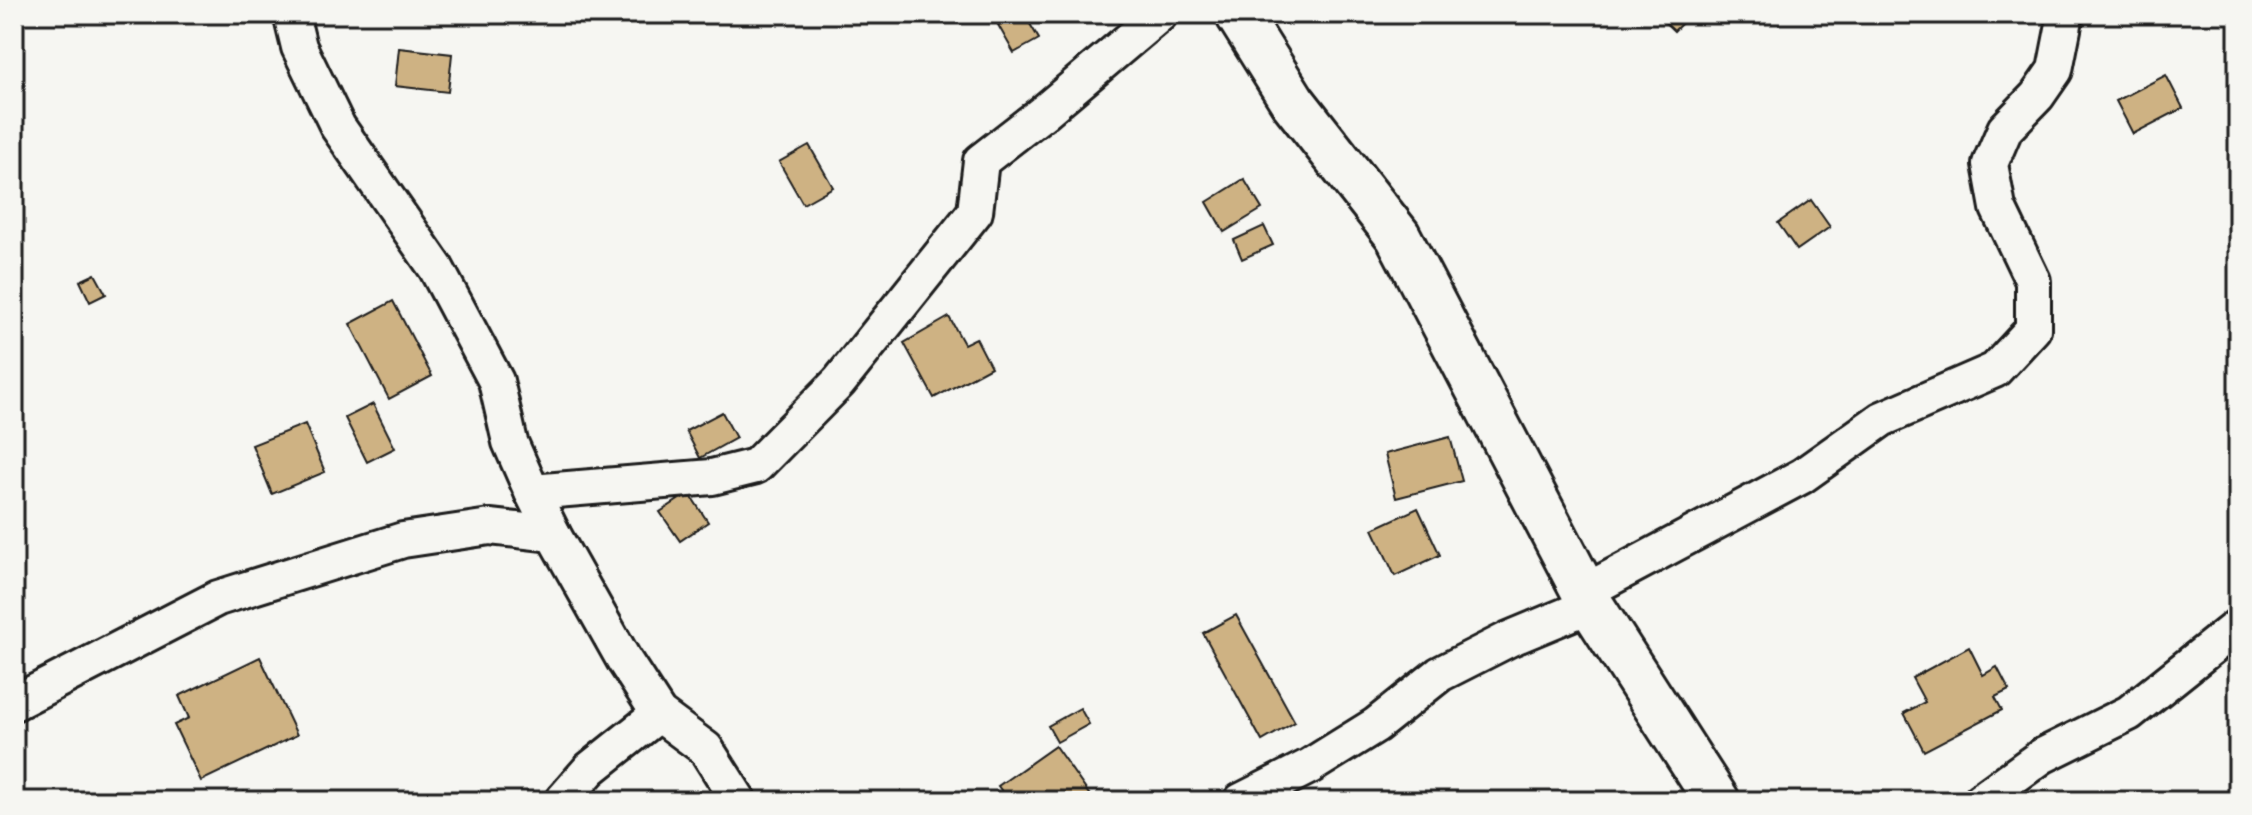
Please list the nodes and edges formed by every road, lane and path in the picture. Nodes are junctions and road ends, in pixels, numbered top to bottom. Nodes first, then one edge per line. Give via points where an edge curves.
1 (291, 14) edge
2 (1160, 14) edge
3 (1238, 14) edge
4 (2066, 14) edge
5 (532, 492) junction
6 (553, 534) junction
7 (1588, 599) junction
8 (2238, 626) edge
9 (14, 703) edge
10 (659, 714) junction
11 (562, 801) edge
12 (739, 801) edge
13 (1241, 801) edge
14 (1717, 801) edge
15 (1980, 801) edge

1 - 5 street via 299,47 338,127 436,268 496,381 510,442
2 - 5 street via 981,161 975,212 839,382 756,466 712,477
3 - 7 street via 1293,102 1398,236
4 - 7 street via 2055,70 2005,129 1990,164 1998,208 2033,281 2033,329 1995,370 1882,419 1802,476
5 - 6 street
6 - 9 street via 490,527 403,540 218,598
6 - 10 street
7 - 13 street via 1440,674 1376,725
7 - 14 street
8 - 15 street via 2129,713 2042,756
10 - 11 street via 590,769
10 - 12 street via 706,749

